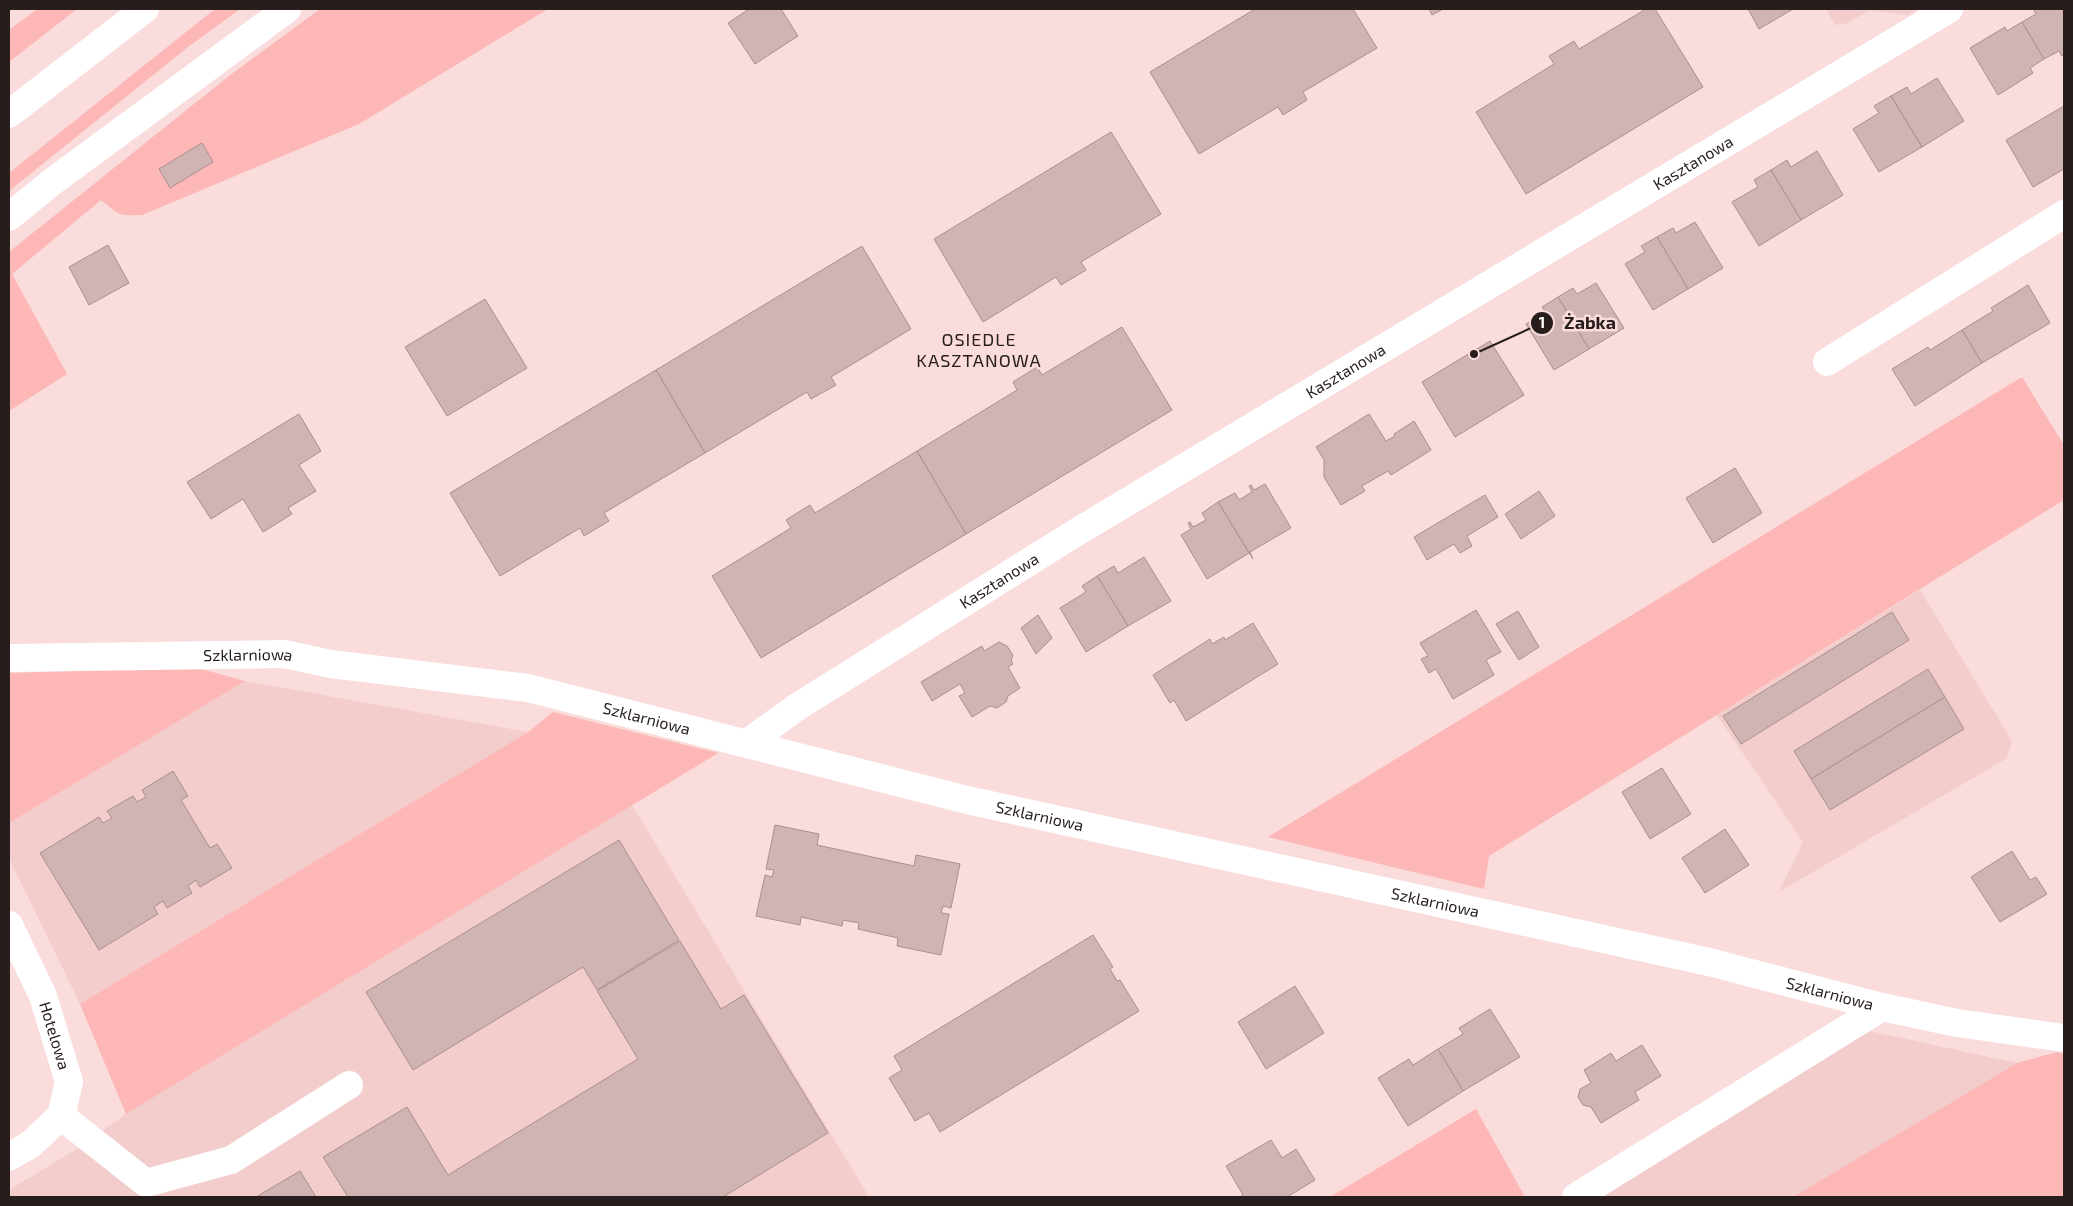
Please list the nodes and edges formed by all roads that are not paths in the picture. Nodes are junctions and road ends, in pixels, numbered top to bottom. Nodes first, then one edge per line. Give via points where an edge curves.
1 (145, 9) edge
2 (286, 9) edge
3 (1949, 9) edge
4 (9, 114) edge
5 (2064, 214) edge
6 (9, 217) edge
7 (1827, 362) dead end
8 (9, 658) edge
9 (747, 743) junction
10 (9, 925) edge
11 (1882, 1007) junction
12 (2064, 1038) edge
13 (349, 1084) dead end
14 (62, 1116) junction
15 (9, 1157) edge
16 (1576, 1197) edge

1 - 4 main road
2 - 6 main road
3 - 9 main road, Kasztanowa via 1081,530 797,707
5 - 7 main road
8 - 9 main road, Szklarniowa via 284,654 331,664 528,688
9 - 11 main road, Szklarniowa via 967,800 1709,962
10 - 14 main road, Hotelowa via 43,996 69,1082
11 - 12 main road, Szklarniowa via 1956,1024
11 - 16 main road
13 - 14 main road via 231,1160 146,1183
14 - 15 main road via 31,1144

